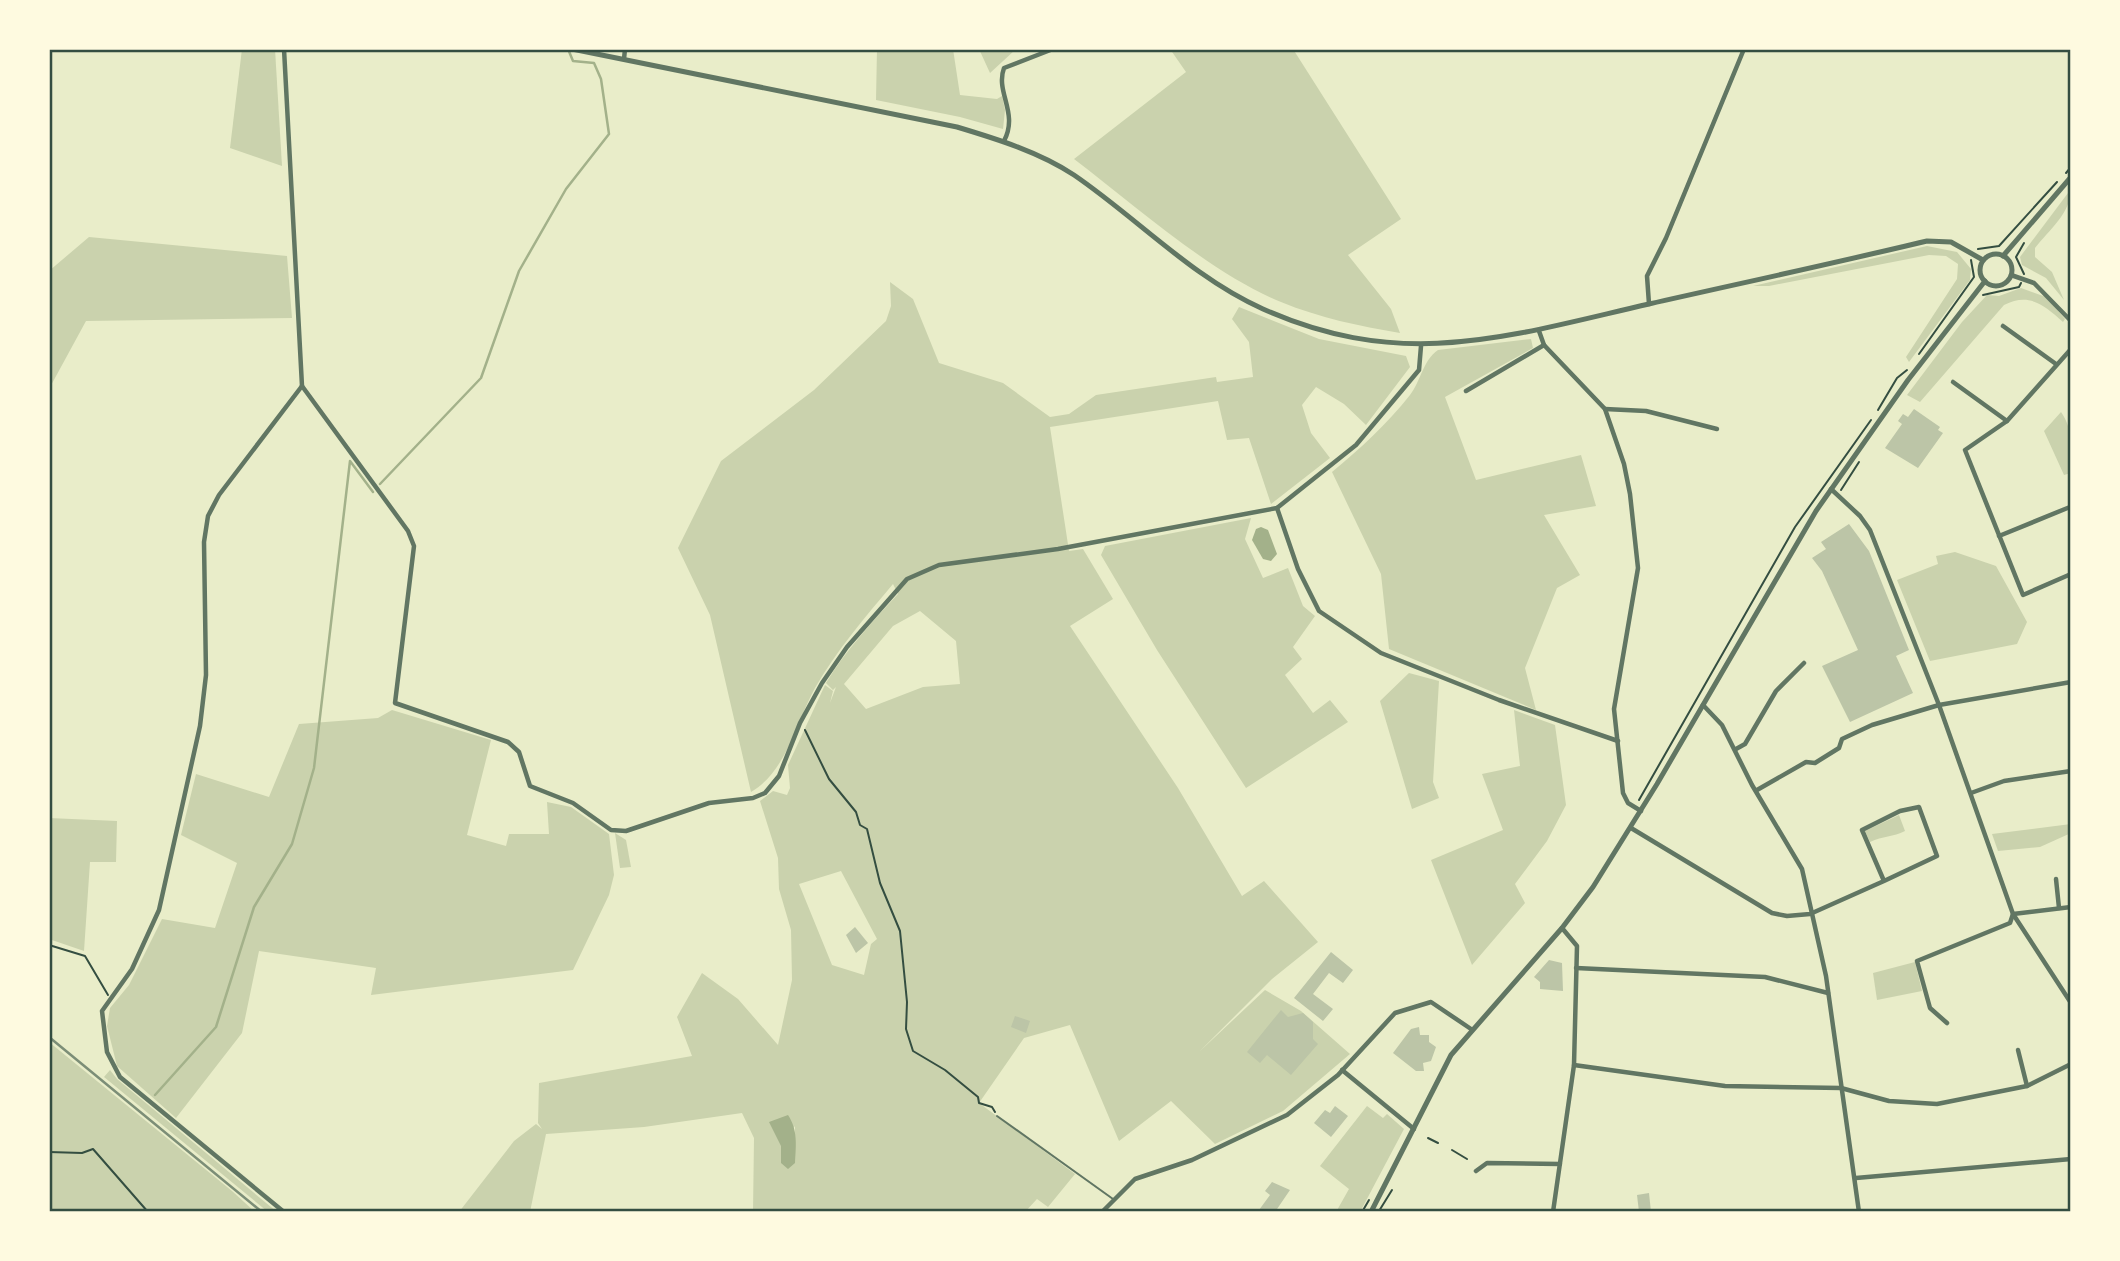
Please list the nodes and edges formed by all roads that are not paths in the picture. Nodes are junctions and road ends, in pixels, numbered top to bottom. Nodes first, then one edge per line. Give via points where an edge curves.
1 (284, 49) edge
2 (574, 49) edge
3 (625, 49) edge
4 (1053, 49) edge
5 (1744, 49) edge
6 (624, 58) junction
7 (1004, 141) junction
8 (2071, 177) edge
9 (2003, 256) junction
10 (1983, 260) junction
11 (2011, 275) junction
12 (1985, 281) junction
13 (1650, 304) junction
14 (2071, 321) edge
15 (2003, 326) dead end
16 (1539, 331) junction
17 (1544, 345) junction
18 (1421, 346) junction
19 (2071, 349) edge
20 (2056, 364) junction
21 (1953, 382) dead end
22 (302, 386) junction
23 (1466, 391) dead end
24 (1605, 409) junction
25 (2007, 421) junction
26 (1717, 429) dead end
27 (1831, 489) junction
28 (2070, 506) edge
29 (1276, 508) junction
30 (1999, 536) junction
31 (2070, 577) edge
32 (1804, 663) dead end
33 (2071, 682) edge
34 (1702, 705) junction
35 (1939, 705) junction
36 (1618, 741) junction
37 (1736, 749) junction
38 (2071, 771) edge
39 (1757, 790) junction
40 (1971, 793) junction
41 (1641, 811) junction
42 (1631, 828) junction
43 (2056, 879) dead end
44 (1884, 881) junction
45 (2071, 907) edge
46 (2059, 908) junction
47 (1810, 914) junction
48 (2013, 914) junction
49 (1562, 928) junction
50 (1576, 968) junction
51 (1828, 993) junction
52 (2071, 1003) edge
53 (1947, 1023) dead end
54 (1471, 1029) junction
55 (2018, 1050) dead end
56 (2071, 1064) edge
57 (1574, 1065) junction
58 (1342, 1070) junction
59 (2027, 1086) junction
60 (1841, 1088) junction
61 (997, 1116) road end
62 (1414, 1129) junction
63 (2071, 1159) edge
64 (1560, 1164) junction
65 (1476, 1171) dead end
66 (1856, 1178) junction
67 (1114, 1200) junction
68 (284, 1212) edge
69 (1102, 1212) edge
70 (1371, 1212) edge
71 (1553, 1212) edge
72 (1859, 1212) edge

1 - 22 street
2 - 6 street
3 - 6 street
4 - 7 street via 1004,68 1001,82 1010,123
5 - 13 street via 1647,276
6 - 7 street via 957,127
7 - 18 street via 1072,174 1208,277 1264,310 1324,331 1385,344
8 - 9 street
9 - 10 street via 1995,254
9 - 11 street
10 - 12 street via 1980,269
10 - 13 street via 1951,242 1927,241
11 - 12 street via 1999,285
11 - 14 street via 2034,283
12 - 27 street
13 - 16 street
15 - 20 street
16 - 17 street
16 - 18 street
17 - 23 street
17 - 24 street
18 - 29 street via 1419,370 1356,445
19 - 20 street
20 - 25 street
21 - 25 street
22 - 29 street via 408,531 414,546 395,703 508,743 519,752 530,786 573,803 611,830 626,831 709,803 765,793 779,776 800,723 847,646 906,579 926,568 1058,549
22 - 68 street via 208,516 204,542 206,676 200,726 159,910 132,969 102,1011 102,1031 115,1071
24 - 26 street via 1646,411
24 - 36 street via 1626,474 1638,568 1615,694
25 - 30 street via 1965,450
27 - 34 street
27 - 35 street via 1870,530
28 - 30 street
29 - 36 street via 1298,569 1320,611 1370,646 1395,661
30 - 31 street via 2023,595
32 - 37 street via 1776,691 1745,744
33 - 35 street
34 - 37 street via 1714,714
34 - 41 street
35 - 39 street via 1842,739 1839,748 1815,763 1806,761
35 - 40 street
36 - 41 street via 1622,793
37 - 39 street
38 - 40 street via 2004,781
39 - 47 street via 1802,869
40 - 48 street
41 - 42 street
42 - 47 street via 1772,913
42 - 49 street
43 - 46 street
44 - 44 street via 1862,830 1919,807 1937,856
44 - 47 street
45 - 46 street
46 - 48 street
47 - 51 street
48 - 52 street
48 - 53 street via 2010,923 1917,961 1930,1009
49 - 50 street via 1574,940
49 - 54 street
50 - 51 street via 1766,977
50 - 57 street
51 - 60 street
54 - 58 street via 1435,1003 1416,1005 1395,1013
54 - 62 street via 1451,1055
55 - 59 street
56 - 59 street
57 - 60 street via 1725,1086
57 - 64 street
58 - 62 street
58 - 67 street via 1287,1115 1192,1160 1135,1179
59 - 60 street via 1937,1104 1889,1101
60 - 66 street
61 - 67 lane
62 - 70 street
63 - 66 street
64 - 65 street via 1487,1163
64 - 71 street
66 - 72 street
67 - 69 street

